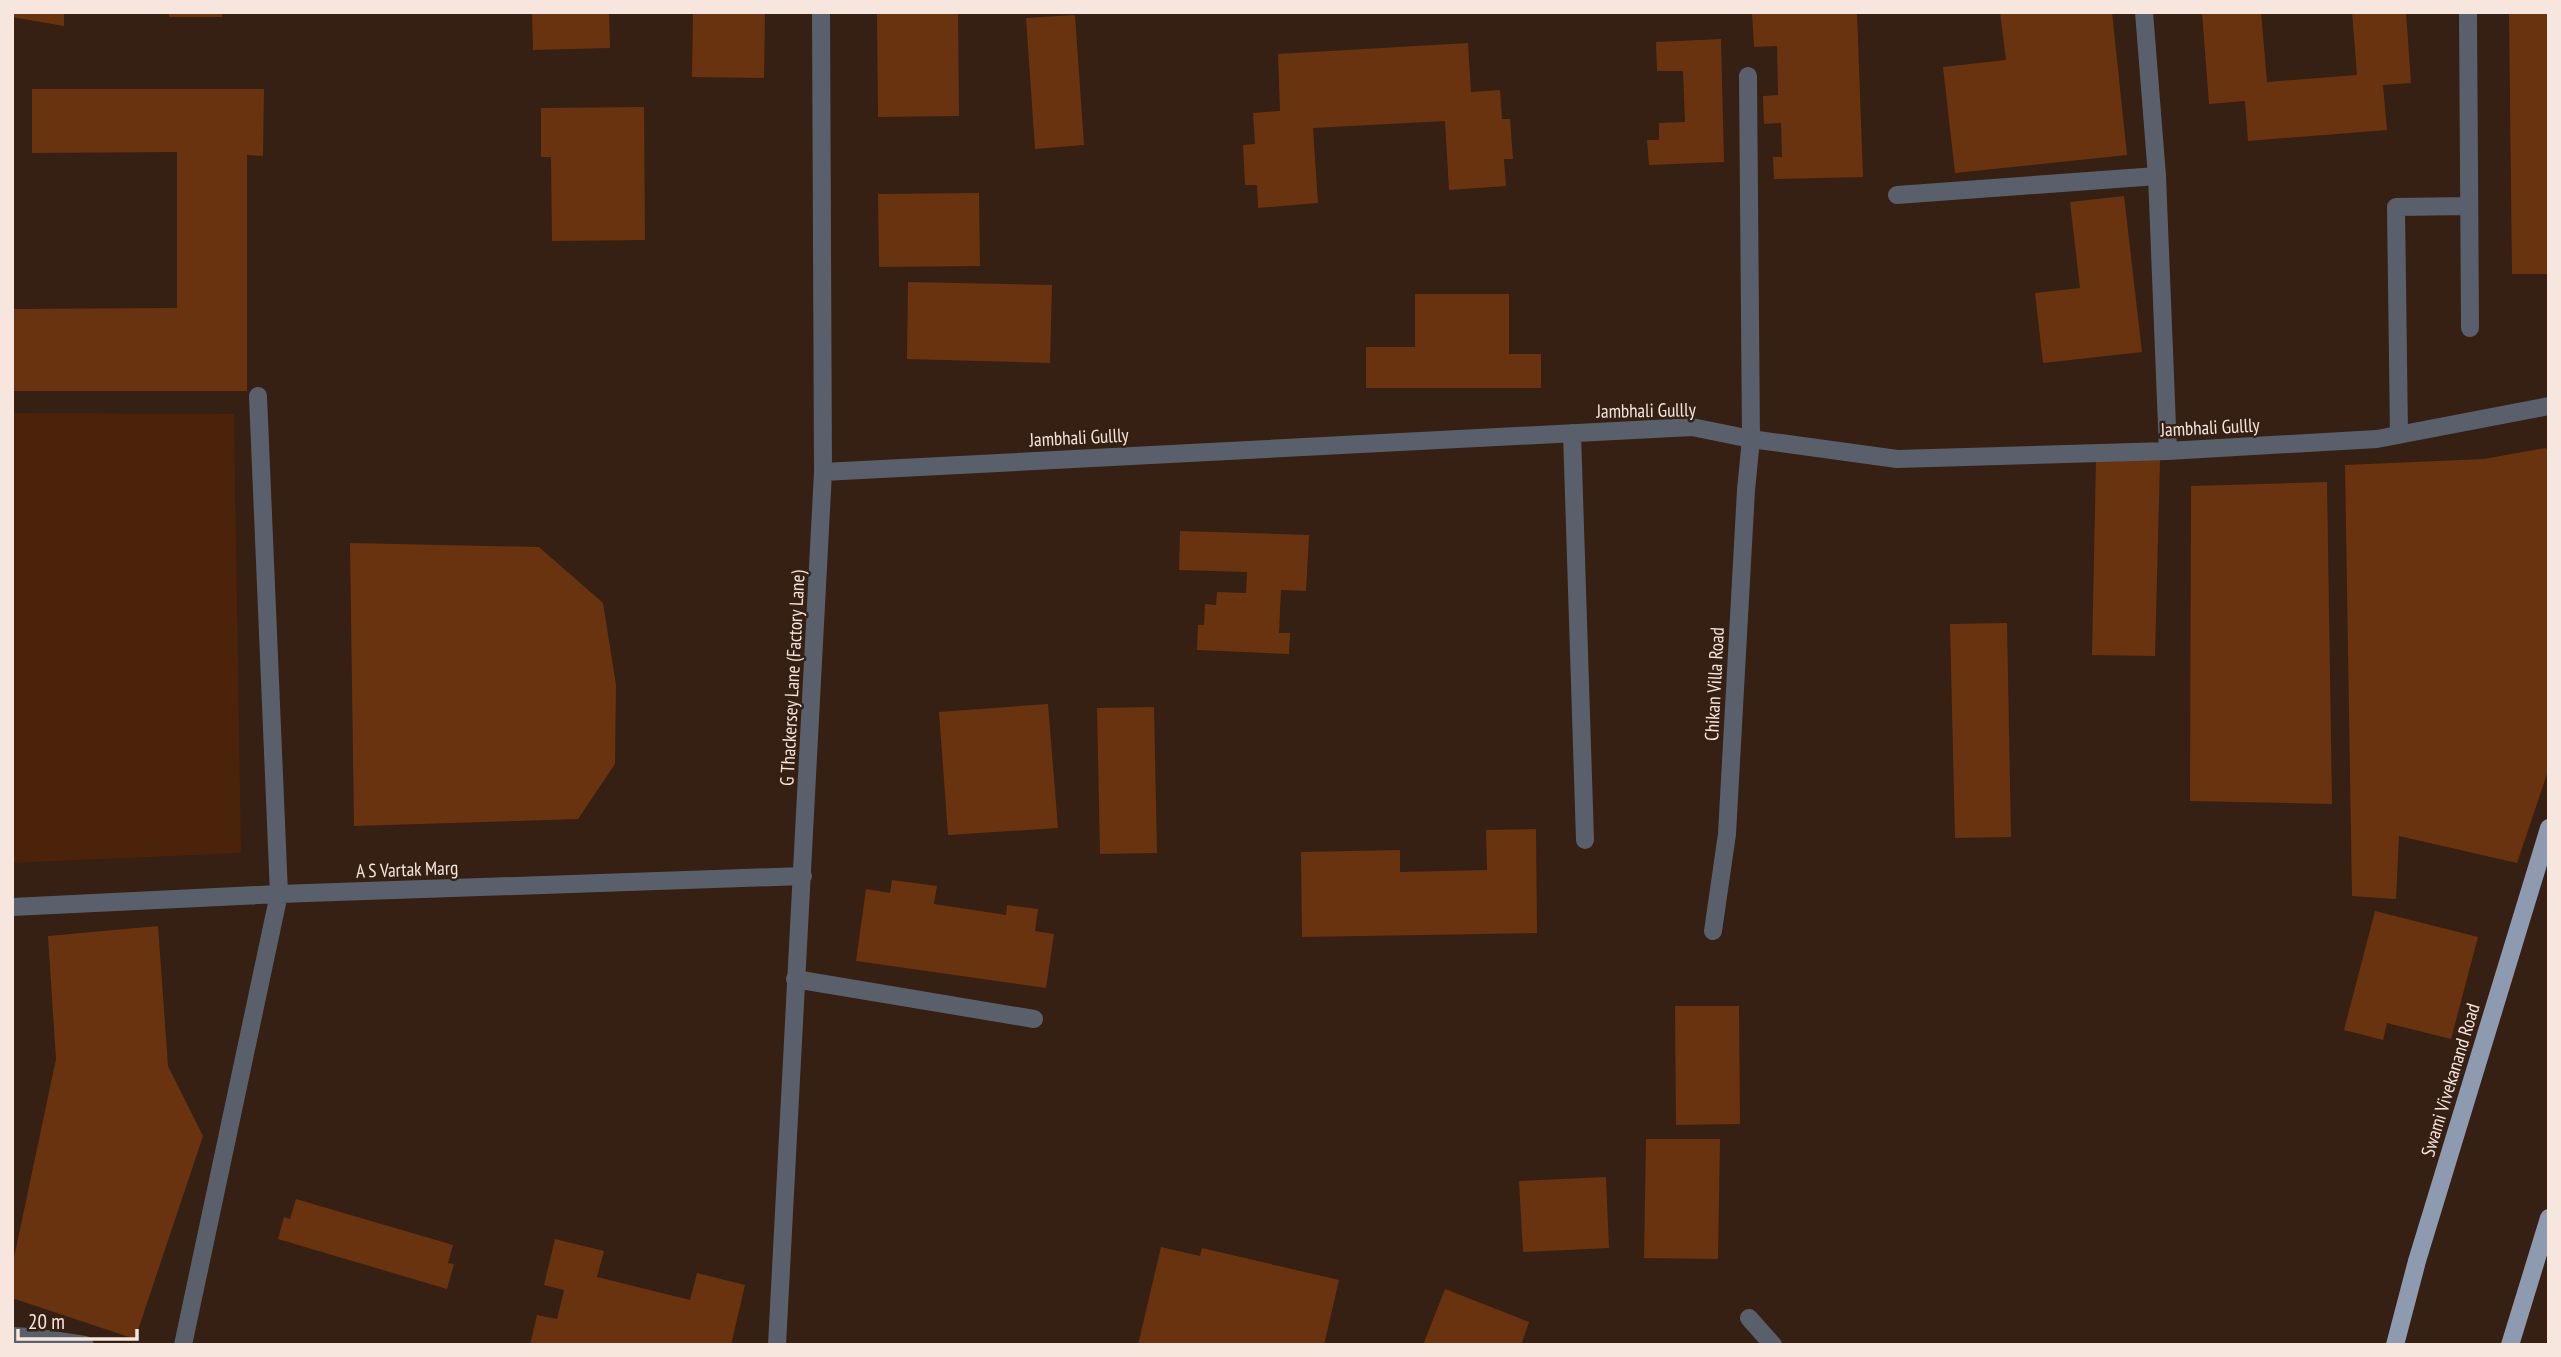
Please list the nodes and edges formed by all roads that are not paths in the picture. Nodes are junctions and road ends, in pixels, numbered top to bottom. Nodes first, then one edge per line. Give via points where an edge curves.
1 (821, 12) edge
2 (2144, 12) edge
3 (2468, 12) edge
4 (1748, 76) dead end
5 (2157, 176) junction
6 (1896, 195) dead end
7 (2469, 206) junction
8 (2470, 327) dead end
9 (258, 396) dead end
10 (2549, 406) edge
11 (1572, 433) junction
12 (2399, 435) junction
13 (1751, 439) junction
14 (2168, 451) junction
15 (823, 472) junction
16 (2549, 828) edge
17 (1585, 840) dead end
18 (803, 876) junction
19 (279, 894) junction
20 (12, 908) edge
21 (1713, 930) dead end
22 (795, 979) junction
23 (1034, 1019) dead end
24 (2549, 1218) edge
25 (1749, 1318) dead end
26 (12, 1336) edge
27 (85, 1345) edge
28 (183, 1345) edge
29 (777, 1345) edge
30 (1773, 1345) edge
31 (2395, 1345) edge
32 (2510, 1345) edge

1 - 15 street, G Thackersey Lane (Factory Lane)
2 - 5 street
3 - 7 street
4 - 13 street, Chikan Villa Road
5 - 6 street
5 - 14 street
7 - 8 street
7 - 12 street via 2396,206
9 - 19 street
10 - 12 street, Jambhali Gullly
11 - 13 street, Jambhali Gullly via 1692,427
11 - 15 street, Jambhali Gullly
11 - 17 street
12 - 14 street, Jambhali Gullly
13 - 14 street, Jambhali Gullly via 1897,459
13 - 21 street, Chikan Villa Road via 1727,834
15 - 18 street, G Thackersey Lane (Factory Lane)
16 - 31 main road, Swami Vivekanand Road
18 - 19 street, A S Vartak Marg
18 - 22 street, G Thackersey Lane (Factory Lane)
19 - 20 street, A S Vartak Marg
19 - 28 street
22 - 23 street
22 - 29 street, G Thackersey Lane (Factory Lane)
24 - 32 main road
25 - 30 street
26 - 27 street

